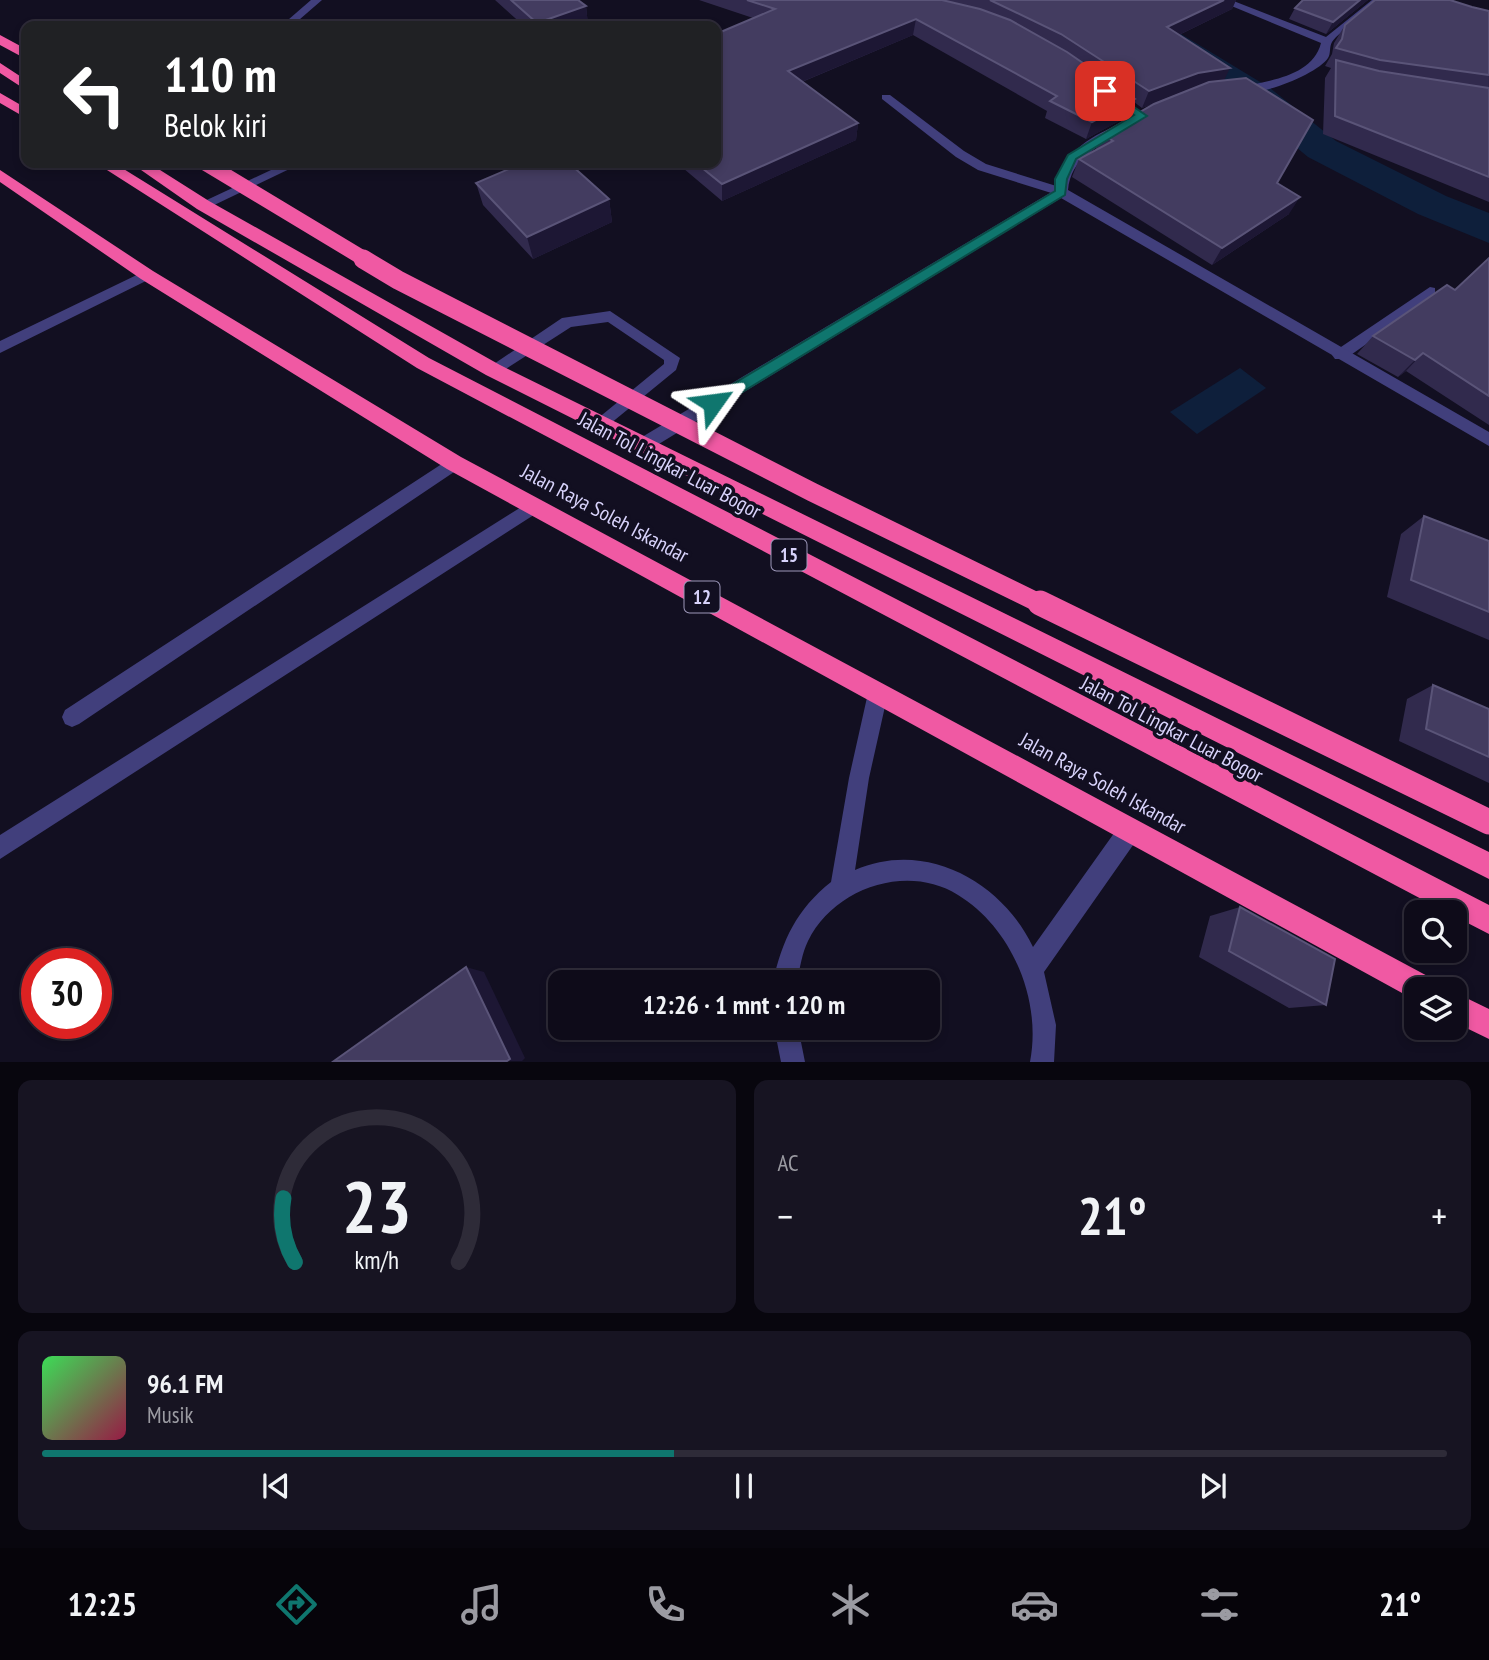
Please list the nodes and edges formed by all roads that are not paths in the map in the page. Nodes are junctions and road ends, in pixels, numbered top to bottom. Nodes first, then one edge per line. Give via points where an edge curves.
1 (317, 0) edge
2 (1222, 0) edge
3 (1378, 0) edge
4 (292, 21) edge
5 (0, 39) edge
6 (1327, 41) junction
7 (21, 52) edge
8 (0, 67) edge
9 (21, 82) edge
10 (1220, 92) edge
11 (0, 97) edge
12 (886, 97) dead end
13 (21, 111) edge
14 (1130, 122) edge
15 (112, 168) edge
16 (147, 168) edge
17 (213, 168) edge
18 (285, 168) edge
19 (0, 175) edge
20 (1061, 192) junction
21 (203, 205) junction
22 (147, 275) junction
23 (1430, 292) dead end
24 (0, 347) edge
25 (1340, 355) junction
26 (493, 370) junction
27 (599, 424) junction
28 (1489, 440) edge
29 (643, 445) junction
30 (454, 463) junction
31 (534, 506) junction
32 (878, 693) junction
33 (72, 717) dead end
34 (1489, 822) edge
35 (1129, 830) junction
36 (0, 848) edge
37 (1489, 866) edge
38 (841, 886) junction
39 (1489, 920) edge
40 (1032, 969) junction
41 (788, 970) edge
42 (1404, 979) edge
43 (1467, 1013) edge
44 (1489, 1025) edge
45 (789, 1040) edge
46 (1045, 1060) edge
47 (793, 1062) edge

1 - 4 street
2 - 6 street
3 - 6 street
5 - 7 highway
6 - 10 street via 1317,70 1270,86
8 - 9 highway
11 - 13 highway
12 - 20 street via 982,167
14 - 20 street via 1072,157 1061,179
15 - 39 highway, Jalan Tol Lingkar Luar Bogor / 15 via 423,363
16 - 21 highway
17 - 34 highway, Jalan Tol Lingkar Luar Bogor, bridge via 398,280 812,492
18 - 21 street
19 - 22 highway, Jalan Raya Soleh Iskandar / 12
20 - 25 street
20 - 29 street
21 - 26 highway
22 - 24 street
22 - 30 highway, Jalan Raya Soleh Iskandar / 12
23 - 25 street
25 - 28 street
26 - 27 highway
26 - 27 street via 567,322 610,316 672,358 671,366
27 - 29 highway
29 - 37 highway
30 - 31 highway, Jalan Raya Soleh Iskandar / 12
30 - 33 street
31 - 32 highway, Jalan Raya Soleh Iskandar / 12
31 - 36 street
32 - 35 highway, Jalan Raya Soleh Iskandar / 12
32 - 38 street
35 - 40 street
35 - 42 highway, Jalan Raya Soleh Iskandar / 12
38 - 40 street via 891,868 919,870 953,881 986,901 1013,932
38 - 41 street via 803,927
40 - 46 street via 1044,1011
43 - 44 highway
45 - 47 street

